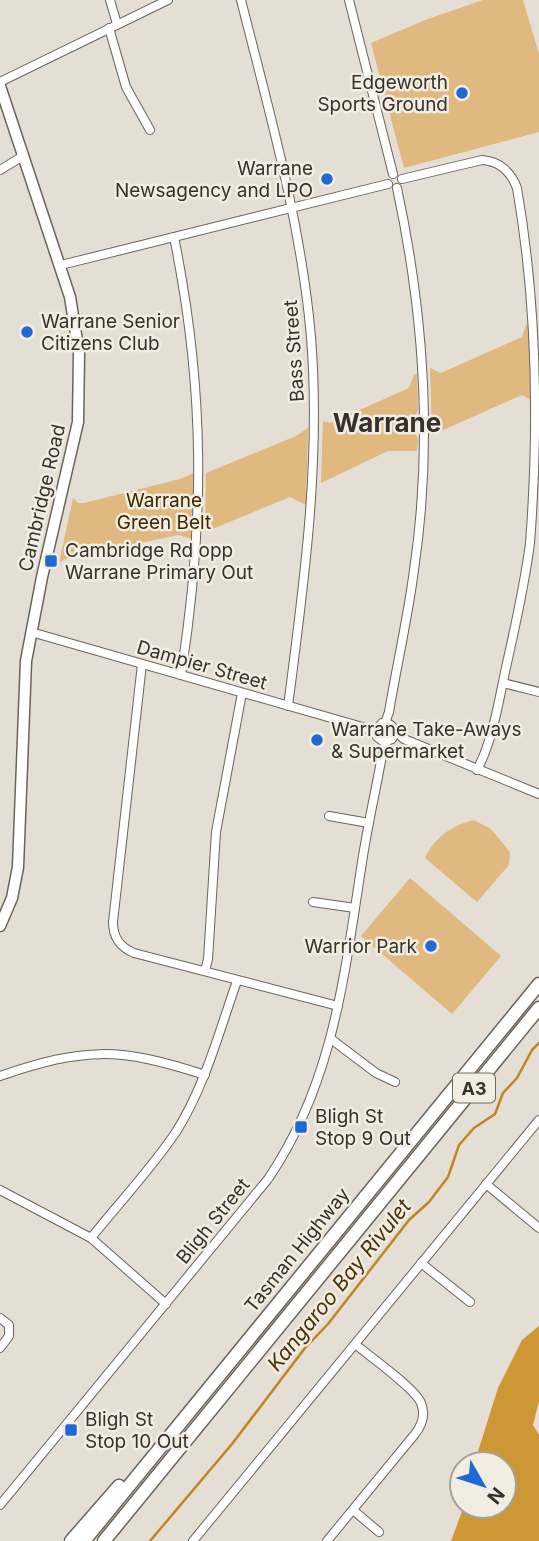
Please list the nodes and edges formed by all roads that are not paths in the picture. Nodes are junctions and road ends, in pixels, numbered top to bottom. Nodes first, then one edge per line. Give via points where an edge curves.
1 (110, 0) edge
2 (168, 0) edge
3 (241, 0) edge
4 (349, 0) edge
5 (113, 26) junction
6 (0, 84) edge
7 (150, 130) dead end
8 (23, 156) junction
9 (0, 170) edge
10 (393, 174) junction
11 (402, 179) junction
12 (388, 184) junction
13 (397, 188) junction
14 (292, 207) junction
15 (174, 237) junction
16 (61, 265) junction
17 (535, 274) edge
18 (534, 544) edge
19 (31, 632) junction
20 (142, 664) junction
21 (181, 675) junction
22 (503, 683) junction
23 (242, 692) junction
24 (539, 692) edge
25 (288, 706) junction
26 (386, 732) junction
27 (477, 770) junction
28 (539, 793) edge
29 (329, 816) dead end
30 (369, 823) junction
31 (313, 902) dead end
32 (355, 908) junction
33 (0, 926) edge
34 (205, 971) junction
35 (237, 981) junction
36 (539, 984) edge
37 (338, 1006) junction
38 (539, 1008) edge
39 (331, 1039) junction
40 (205, 1075) junction
41 (0, 1076) edge
42 (395, 1082) dead end
43 (539, 1120) edge
44 (486, 1184) junction
45 (0, 1190) edge
46 (539, 1228) edge
47 (91, 1238) junction
48 (421, 1263) junction
49 (470, 1302) dead end
50 (166, 1304) junction
51 (0, 1318) edge
52 (20, 1320) dead end
53 (9, 1325) junction
54 (250, 1338) junction
55 (355, 1344) junction
56 (0, 1348) edge
57 (0, 1506) edge
58 (353, 1510) junction
59 (379, 1532) dead end
60 (71, 1541) edge
61 (84, 1541) edge
62 (106, 1541) edge
63 (194, 1541) edge
64 (327, 1541) edge

1 - 5 street
2 - 5 street
3 - 14 street, Bass Street
4 - 10 street
5 - 6 street
5 - 7 street via 125,87
6 - 8 main road, Cambridge Road
8 - 9 street
8 - 16 main road, Cambridge Road
10 - 11 street
10 - 12 street
11 - 13 street
11 - 17 street via 482,160 507,171 517,188
12 - 13 street
12 - 14 street
13 - 26 street, Bligh Street via 420,324 425,442 415,570
14 - 15 street
14 - 25 street, Bass Street via 308,301 314,429 311,504
15 - 16 street
15 - 21 street via 193,354 200,476 191,609
16 - 19 main road, Cambridge Road via 77,326 78,422
17 - 18 street
18 - 22 street
19 - 20 street, Dampier Street
19 - 33 main road, Cambridge Road via 24,682 16,882
20 - 21 street, Dampier Street
20 - 34 street via 113,929 129,951
21 - 23 street, Dampier Street
22 - 24 street
22 - 27 street
23 - 25 street, Dampier Street
23 - 34 street via 216,832
25 - 26 street, Dampier Street
26 - 27 street
26 - 30 street, Bligh Street
27 - 28 street
29 - 30 street
30 - 32 street, Bligh Street
31 - 32 street
32 - 37 street, Bligh Street
34 - 35 street
35 - 37 street
35 - 40 street
36 - 54 highway, Tasman Highway / A3
37 - 39 street, Bligh Street
38 - 62 highway, Tasman Highway / A3
39 - 42 street
39 - 50 street, Bligh Street via 312,1099 281,1159
40 - 41 street via 144,1057 93,1053 45,1061
40 - 47 street via 176,1132
43 - 44 street
44 - 46 street
44 - 48 street
45 - 47 street
47 - 50 street
48 - 49 street
48 - 55 street
50 - 57 street, Bligh Street
51 - 53 street
52 - 53 street
53 - 56 street via 9,1336
54 - 60 highway
54 - 61 highway, Tasman Highway / A3
55 - 58 street via 415,1394 424,1412 415,1434
55 - 63 street
58 - 59 street
58 - 64 street

